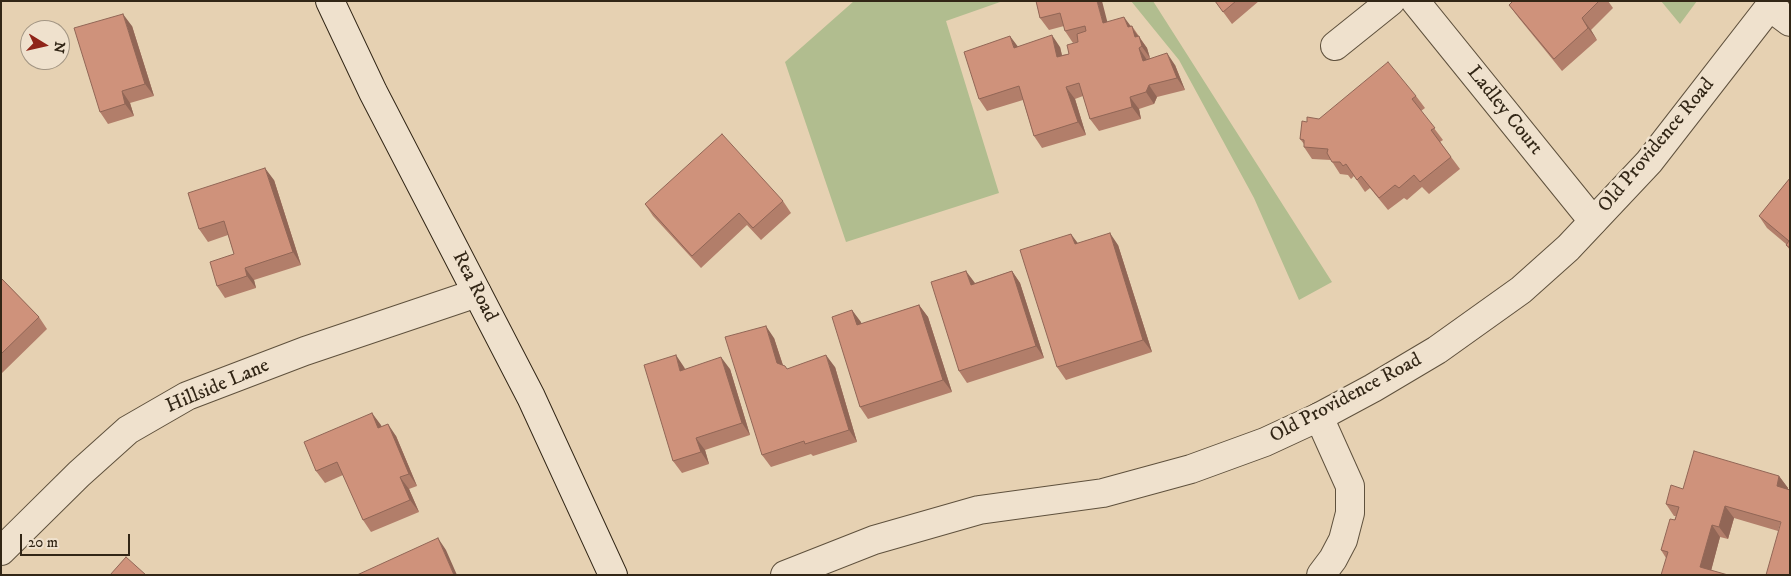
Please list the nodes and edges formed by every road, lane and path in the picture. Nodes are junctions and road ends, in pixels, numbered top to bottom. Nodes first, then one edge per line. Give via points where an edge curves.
1 (330, 1) edge
2 (1391, 1) edge
3 (1415, 1) edge
4 (1778, 10) edge
5 (1335, 46) dead end
6 (1593, 221) junction
7 (477, 293) junction
8 (1319, 417) junction
9 (1, 551) edge
10 (613, 575) edge
11 (785, 575) edge
12 (1321, 575) edge

1 - 7 street, Rea Road via 373,92
2 - 5 street
3 - 6 street, Ladley Court
4 - 6 street, Old Providence Road via 1649,162
6 - 8 street, Old Providence Road via 1521,290 1437,350
7 - 9 street, Hillside Lane via 187,396 128,430
7 - 10 street, Rea Road via 532,398
8 - 11 street, Old Providence Road via 1265,442 1191,469 1103,493 980,510 874,540
8 - 12 street via 1350,486 1350,513 1344,540

